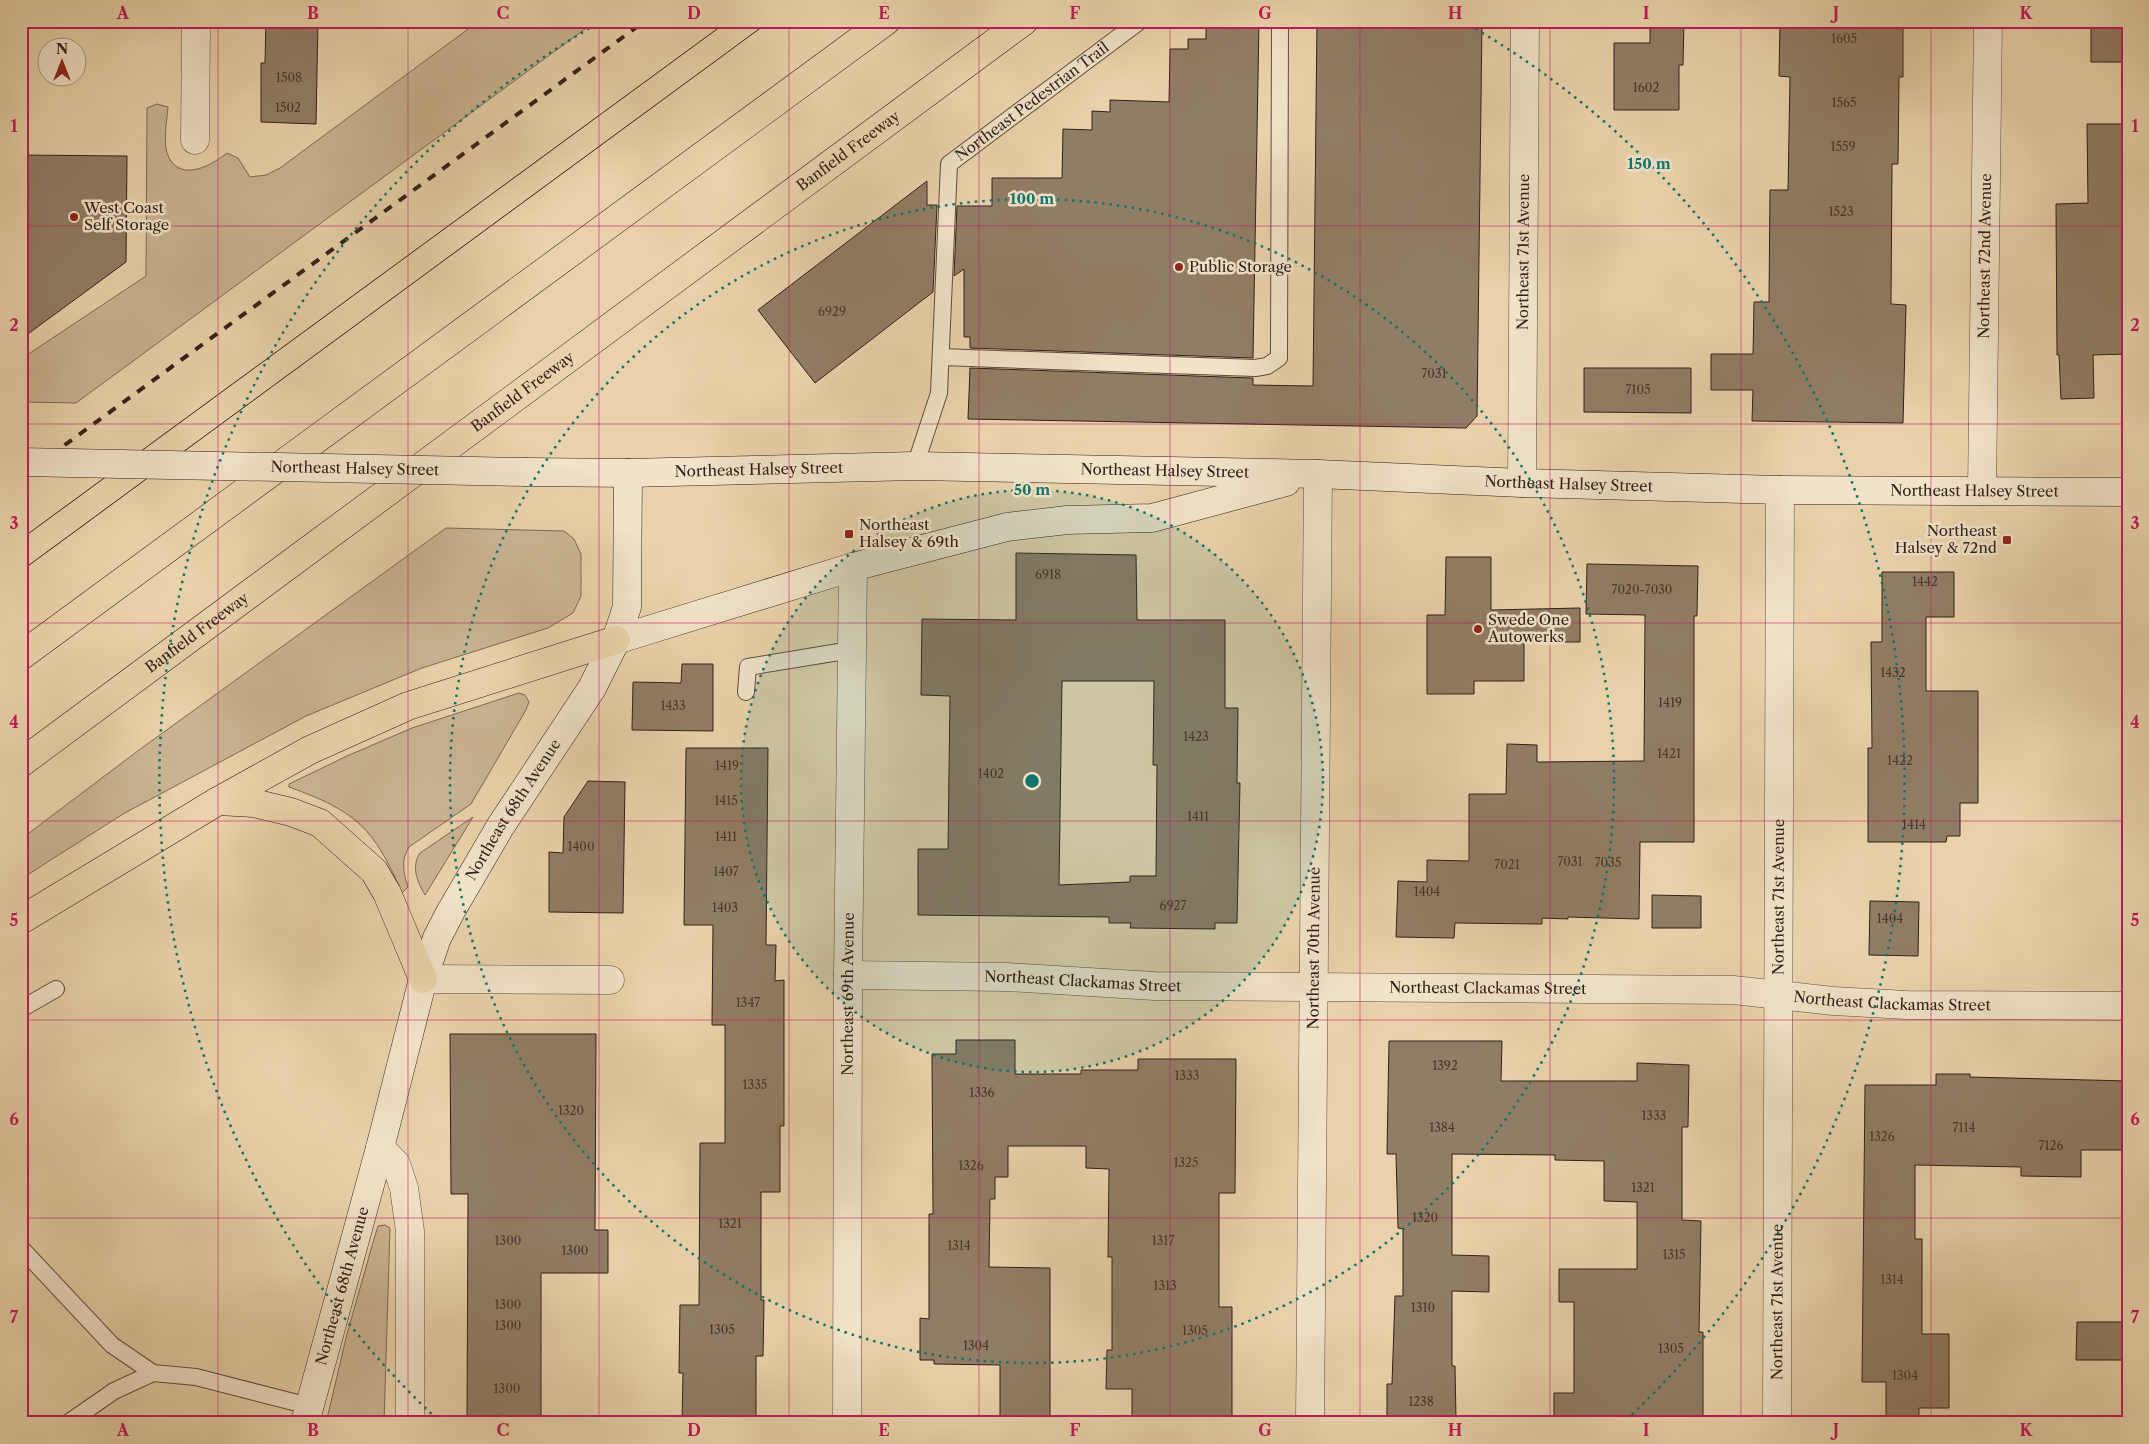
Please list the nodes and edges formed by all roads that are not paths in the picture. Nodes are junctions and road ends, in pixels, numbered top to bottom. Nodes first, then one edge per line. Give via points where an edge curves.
1 (196, 21) edge
2 (886, 21) edge
3 (1024, 21) edge
4 (1140, 21) edge
5 (1280, 21) edge
6 (1525, 21) edge
7 (1988, 21) edge
8 (195, 140) dead end
9 (941, 356) junction
10 (21, 462) edge
11 (915, 466) junction
12 (628, 473) junction
13 (1318, 474) junction
14 (1522, 483) junction
15 (1780, 490) junction
16 (1982, 491) junction
17 (2128, 492) edge
18 (853, 567) junction
19 (616, 640) junction
20 (851, 650) junction
21 (21, 656) edge
22 (746, 692) dead end
23 (21, 763) edge
24 (218, 801) junction
25 (21, 920) edge
26 (848, 975) junction
27 (423, 979) junction
28 (610, 980) dead end
29 (1312, 987) junction
30 (56, 989) dead end
31 (1778, 995) junction
32 (2128, 1006) edge
33 (21, 1009) edge
34 (380, 1148) junction
35 (21, 1248) edge
36 (153, 1373) junction
37 (307, 1414) edge
38 (68, 1423) edge
39 (410, 1423) edge
40 (846, 1423) edge
41 (1310, 1423) edge
42 (1778, 1423) edge

1 - 8 street
2 - 21 highway
3 - 23 highway, Banfield Freeway
4 - 9 lane, Northeast Pedestrian Trail via 949,164
5 - 9 lane via 1279,358 1267,366 1255,368
6 - 14 street, Northeast 71st Avenue
7 - 16 street, Northeast 72nd Avenue
9 - 11 lane via 939,393
10 - 12 street, Northeast Halsey Street, bridge
11 - 12 street, Northeast Halsey Street
11 - 13 street, Northeast Halsey Street
12 - 19 street, Northeast 68th Avenue via 627,607
13 - 14 street, Northeast Halsey Street
13 - 18 street via 1152,518 1066,520 1007,527
13 - 29 street, Northeast 70th Avenue
14 - 15 street, Northeast Halsey Street
15 - 16 street, Northeast Halsey Street
15 - 31 street, Northeast 71st Avenue
16 - 17 street, Northeast Halsey Street
18 - 19 street
18 - 20 street, Northeast 69th Avenue
19 - 24 highway via 408,706 310,750
19 - 27 street, Northeast 68th Avenue via 592,688 500,827 450,911
20 - 22 lane via 748,667
20 - 26 street, Northeast 69th Avenue
24 - 25 highway
24 - 27 highway via 254,804 320,823 374,871 387,893
26 - 29 street, Northeast Clackamas Street via 1007,978 1154,986
26 - 40 street, Northeast 69th Avenue
27 - 28 street
27 - 34 street, Northeast 68th Avenue
29 - 31 street, Northeast Clackamas Street via 1733,990
29 - 41 street, Northeast 70th Avenue
30 - 33 lane
31 - 32 street, Northeast Clackamas Street via 1906,1005
31 - 42 street, Northeast 71st Avenue
34 - 37 street, Northeast 68th Avenue
34 - 39 street via 396,1164 404,1188 410,1231
35 - 36 lane via 112,1346
36 - 37 lane via 196,1377
36 - 38 lane via 114,1391

